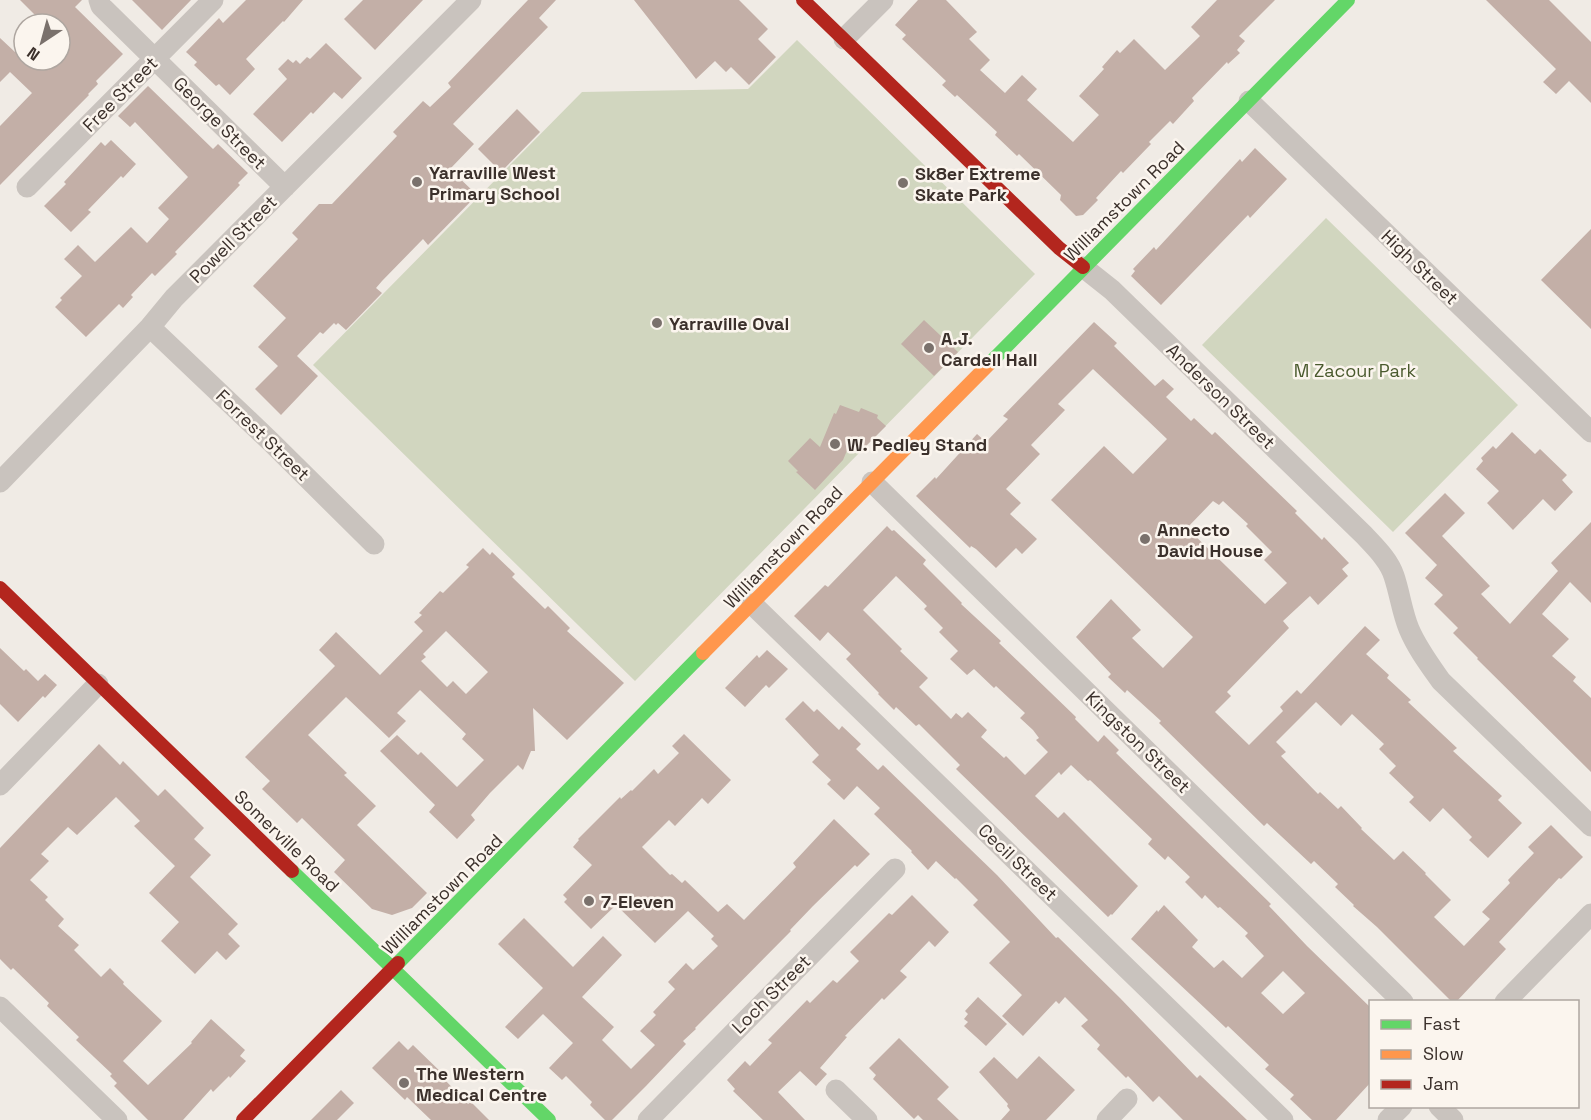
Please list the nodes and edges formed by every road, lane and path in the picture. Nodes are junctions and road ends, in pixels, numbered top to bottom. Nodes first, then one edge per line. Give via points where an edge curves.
1 (99, 0) edge
2 (213, 0) edge
3 (471, 0) edge
4 (803, 0) edge
5 (882, 0) edge
6 (1348, 0) edge
7 (844, 39) junction
8 (155, 58) junction
9 (1249, 101) junction
10 (27, 187) dead end
11 (285, 187) junction
12 (1083, 267) junction
13 (150, 327) junction
14 (1591, 432) edge
15 (0, 482) edge
16 (872, 482) junction
17 (374, 544) dead end
18 (0, 588) edge
19 (752, 604) junction
20 (98, 684) junction
21 (0, 785) edge
22 (1591, 826) edge
23 (895, 868) dead end
24 (1591, 914) edge
25 (392, 968) junction
26 (1401, 1000) edge
27 (1507, 1000) edge
28 (0, 1007) edge
29 (836, 1090) dead end
30 (1127, 1099) dead end
31 (1401, 1108) edge
32 (1440, 1108) edge
33 (117, 1120) edge
34 (243, 1120) edge
35 (549, 1120) edge
36 (648, 1120) edge
37 (867, 1120) edge
38 (1107, 1120) edge
39 (1283, 1120) edge
40 (1388, 1120) edge
41 (1453, 1120) edge

1 - 8 street, George Street
2 - 8 street, Free Street
3 - 11 street, Powell Street
4 - 7 main road, Anderson Street
5 - 7 street
6 - 9 main road, Williamstown Road
7 - 12 main road, Anderson Street
8 - 10 street, Free Street
8 - 11 street, George Street
9 - 12 main road, Williamstown Road
9 - 14 street, High Street
11 - 13 street, Powell Street
12 - 16 main road, Williamstown Road
12 - 22 street, Anderson Street via 1112,290 1364,535 1394,574 1410,631 1441,681
13 - 15 street, Powell Street
13 - 17 street, Forrest Street
16 - 19 main road, Williamstown Road
16 - 26 street, Kingston Street
18 - 20 main road, Somerville Road
19 - 25 main road, Williamstown Road
19 - 39 street, Cecil Street
20 - 21 street
20 - 25 main road, Somerville Road
23 - 36 street, Loch Street
24 - 27 street
25 - 34 main road, Williamstown Road
25 - 35 main road, Somerville Road
28 - 33 street
29 - 37 street
30 - 38 street
31 - 40 street
32 - 41 street

